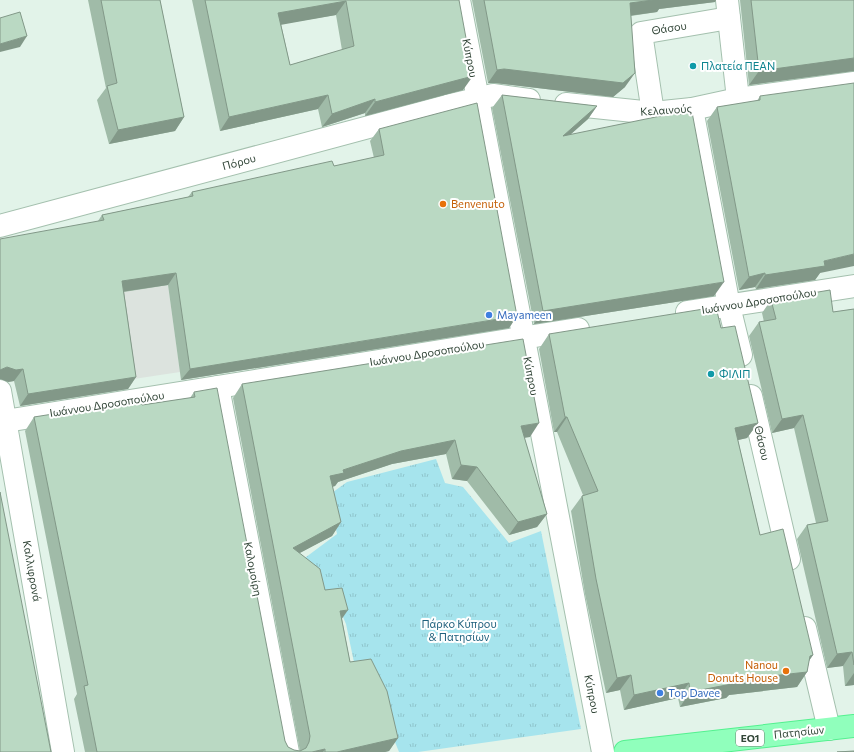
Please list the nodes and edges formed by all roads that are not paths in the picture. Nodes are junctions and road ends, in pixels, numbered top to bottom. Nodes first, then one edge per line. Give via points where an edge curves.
1 (459, 0) edge
2 (728, 9) edge
3 (854, 83) edge
4 (478, 99) junction
5 (738, 99) junction
6 (692, 109) junction
7 (653, 113) junction
8 (0, 226) edge
9 (854, 286) edge
10 (729, 306) junction
11 (667, 316) edge
12 (596, 327) edge
13 (524, 338) junction
14 (218, 387) junction
15 (0, 391) edge
16 (3, 421) edge
17 (794, 578) edge
18 (801, 608) edge
19 (854, 726) edge
20 (829, 729) junction
21 (63, 752) edge
22 (288, 752) edge
23 (603, 752) edge
24 (625, 752) edge

1 - 4 street, Κύπρου
2 - 5 street, Θάσου
2 - 7 street, Θάσου via 641,33
3 - 5 street, Κελαινούς
4 - 7 street, Κελαινούς via 493,95
4 - 8 street, Πόρου
4 - 13 street, Κύπρου
5 - 6 street, Κελαινούς
6 - 7 street, Κελαινούς
6 - 10 street, Θάσου
9 - 10 street, Ιωάννου Δροσοπούλου
10 - 11 street, Ιωάννου Δροσοπούλου
10 - 17 street, Θάσου
12 - 13 street, Ιωάννου Δροσοπούλου
13 - 14 street, Ιωάννου Δροσοπούλου
13 - 23 street, Κύπρου
14 - 16 street, Ιωάννου Δροσοπούλου
14 - 22 street, Καλομοίρη
15 - 16 street, Καλλιφρονά
16 - 21 street, Καλλιφρονά
18 - 20 street
19 - 20 main road, Πατησίων / ΕΟ1
20 - 24 main road, Πατησίων / ΕΟ1

